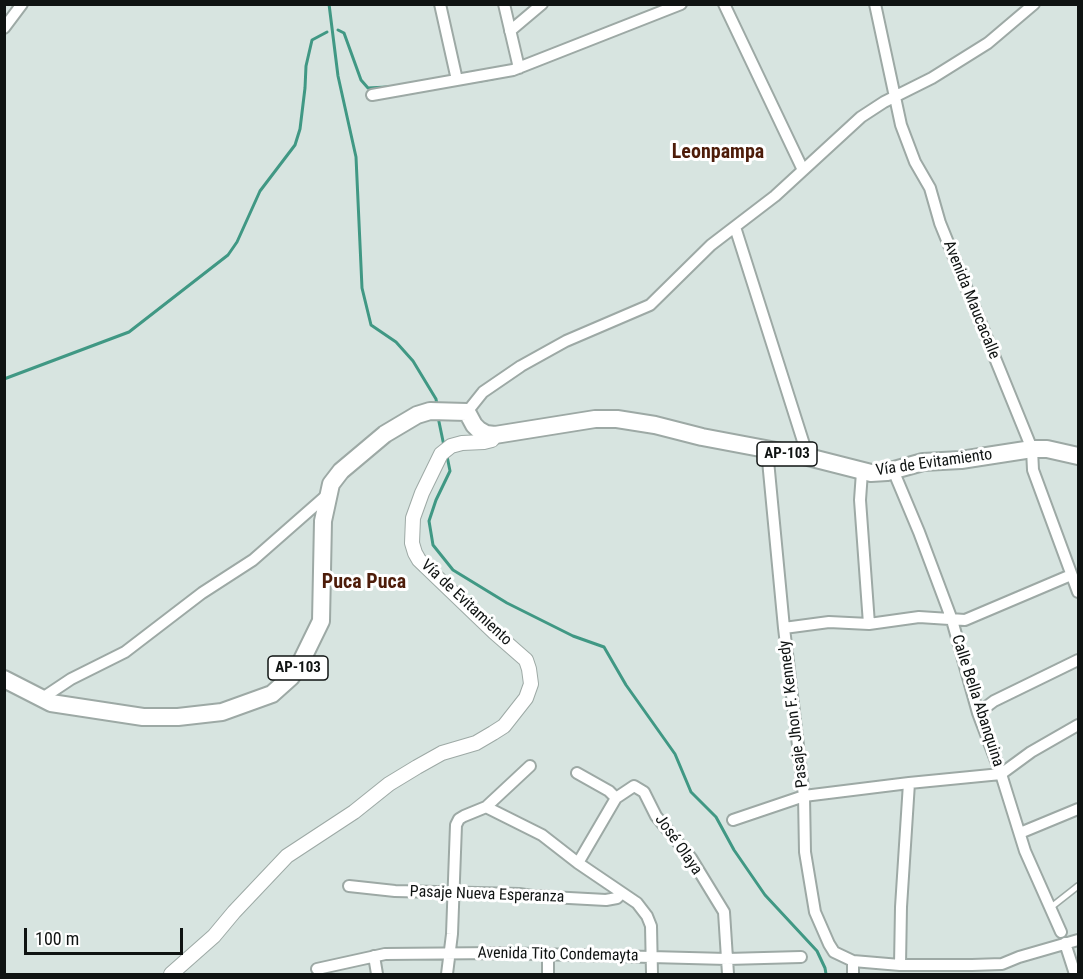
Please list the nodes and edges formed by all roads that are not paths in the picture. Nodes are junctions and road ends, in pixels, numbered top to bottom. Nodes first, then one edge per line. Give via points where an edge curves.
1 (22, 4) edge
2 (440, 4) edge
3 (504, 4) edge
4 (542, 4) edge
5 (681, 4) edge
6 (724, 4) edge
7 (875, 4) edge
8 (1034, 4) edge
9 (4, 28) edge
10 (510, 31) junction
11 (519, 68) junction
12 (457, 80) junction
13 (372, 95) dead end
14 (894, 97) junction
15 (802, 170) junction
16 (735, 227) junction
17 (467, 412) junction
18 (495, 435) junction
19 (1032, 449) junction
20 (767, 450) junction
21 (1078, 456) edge
22 (808, 457) junction
23 (893, 470) junction
24 (862, 472) junction
25 (327, 495) junction
26 (1071, 575) junction
27 (1078, 592) edge
28 (952, 620) junction
29 (869, 624) junction
30 (784, 628) junction
31 (1078, 660) edge
32 (4, 679) edge
33 (41, 699) junction
34 (978, 713) junction
35 (1078, 725) edge
36 (530, 766) dead end
37 (577, 773) dead end
38 (1001, 774) junction
39 (909, 783) junction
40 (804, 796) junction
41 (616, 798) junction
42 (486, 807) junction
43 (1078, 809) edge
44 (733, 820) dead end
45 (1020, 833) junction
46 (578, 863) junction
47 (349, 886) dead end
48 (1078, 886) edge
49 (454, 892) junction
50 (622, 893) junction
51 (1050, 908) junction
52 (1061, 932) dead end
53 (1078, 940) edge
54 (1065, 943) junction
55 (449, 955) junction
56 (548, 955) junction
57 (374, 956) junction
58 (653, 957) junction
59 (801, 957) dead end
60 (727, 959) junction
61 (853, 961) junction
62 (900, 965) junction
63 (317, 969) dead end
64 (1003, 969) edge
65 (931, 970) edge
66 (171, 975) edge
67 (377, 975) edge
68 (447, 975) edge
69 (548, 975) edge
70 (652, 975) edge
71 (728, 975) edge
72 (853, 975) edge
73 (1075, 975) edge

1 - 9 street
2 - 12 street
3 - 10 street
4 - 10 street
5 - 11 street
6 - 15 street
7 - 14 street, Avenida Maucacalle
8 - 14 street via 988,43
10 - 11 street
11 - 12 street
12 - 13 street
14 - 15 street via 861,117
14 - 19 street, Avenida Maucacalle via 915,162 930,188
15 - 16 street
16 - 17 street via 650,305 566,341 521,366 483,392
16 - 22 street
17 - 18 main road via 478,430
17 - 25 main road, AP-103 via 417,415 385,434 341,471
18 - 20 main road, Vía de Evitamiento / AP-103 via 595,419 617,420
18 - 66 main road, Vía de Evitamiento via 492,440 462,442 446,450 422,493 413,518 412,543 415,553 526,660 531,684 526,698 493,734 442,753 389,784 287,856 214,936
19 - 21 main road, Vía de Evitamiento / AP-103
19 - 23 main road, Vía de Evitamiento / AP-103 via 923,462
19 - 26 street, Avenida Maucacalle via 1033,470
20 - 22 main road, Vía de Evitamiento / AP-103
20 - 30 street, Pasaje Jhon F. Kennedy
22 - 24 main road, Vía de Evitamiento / AP-103
23 - 24 main road, Vía de Evitamiento / AP-103
23 - 28 street, Calle Bella Abanquina
24 - 29 street via 860,500
25 - 33 street via 253,560 125,652
25 - 33 main road, AP-103 via 321,621 300,664 272,694 222,712 168,717 125,715
26 - 27 street, Avenida Maucacalle
26 - 28 street via 965,620
28 - 29 street via 919,617
28 - 34 street, Calle Bella Abanquina
29 - 30 street via 829,622
30 - 40 street, Pasaje Jhon F. Kennedy
31 - 34 street via 994,701
32 - 33 main road, AP-103
34 - 38 street, Calle Bella Abanquina
35 - 38 street
36 - 42 street
37 - 41 street
38 - 39 street
38 - 45 street, Calle Bella Abanquina
39 - 40 street
39 - 62 street
40 - 44 street
40 - 61 street, Pasaje Jhon F. Kennedy via 805,852 815,912 834,952
41 - 46 street
41 - 60 street, José Olaya via 629,788 640,788 656,816 691,858 724,912
42 - 46 street via 542,835
42 - 49 street via 464,816 456,825
43 - 45 street
45 - 51 street, Calle Bella Abanquina
46 - 50 street
47 - 49 street, Pasaje Nueva Esperanza
48 - 51 lane
49 - 50 street, Pasaje Nueva Esperanza via 606,900
49 - 55 street
50 - 58 street via 647,916
51 - 52 street, Calle Bella Abanquina
53 - 54 street
54 - 64 street
54 - 73 street
55 - 56 street, Avenida Tito Condemayta
55 - 57 street, Avenida Tito Condemayta
55 - 68 street
56 - 58 street, Avenida Tito Condemayta
56 - 69 street
57 - 63 street, Avenida Tito Condemayta
57 - 67 street
58 - 60 street, Avenida Tito Condemayta
58 - 70 street
59 - 60 street, Avenida Tito Condemayta
60 - 71 street, José Olaya
61 - 62 street
61 - 72 street
62 - 65 street
64 - 65 street

